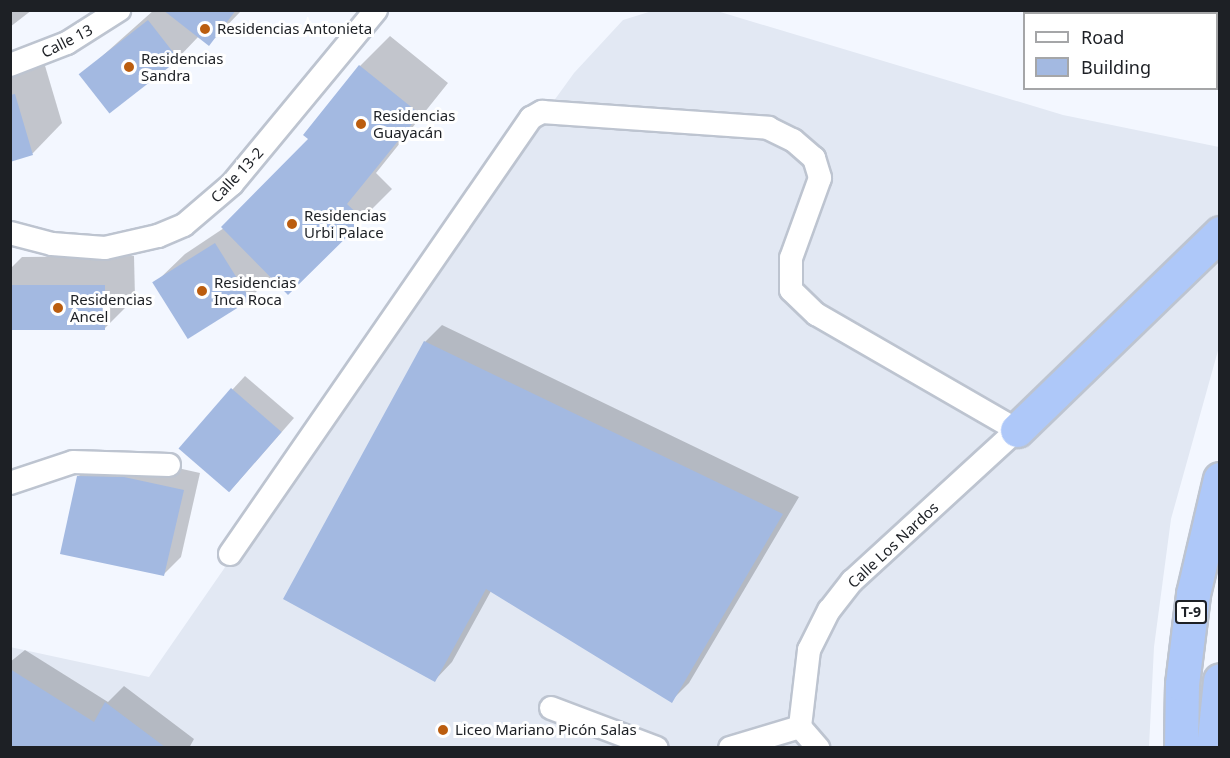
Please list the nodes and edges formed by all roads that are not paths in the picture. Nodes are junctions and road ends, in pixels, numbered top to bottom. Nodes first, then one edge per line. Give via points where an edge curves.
1 (120, 10) edge
2 (376, 10) edge
3 (10, 66) edge
4 (10, 233) edge
5 (1220, 233) edge
6 (1017, 430) junction
7 (169, 465) dead end
8 (1220, 479) edge
9 (10, 483) edge
10 (230, 554) dead end
11 (1220, 680) edge
12 (552, 708) dead end
13 (800, 727) junction
14 (1213, 744) edge
15 (657, 747) edge
16 (730, 747) edge
17 (818, 747) edge
18 (1181, 747) edge

1 - 3 street, Calle 13 via 67,43
2 - 4 street, Calle 13-2 via 232,184 184,225 105,249 52,244
5 - 6 highway
6 - 10 street via 816,314 791,290 790,258 820,178 814,158 793,140 768,128 542,112 531,118
6 - 13 street, Calle Los Nardos via 852,580 829,610 809,650
7 - 9 street via 73,462
8 - 18 highway, T-9 via 1193,594 1182,684
11 - 14 highway
12 - 15 street
13 - 16 street
13 - 17 street

